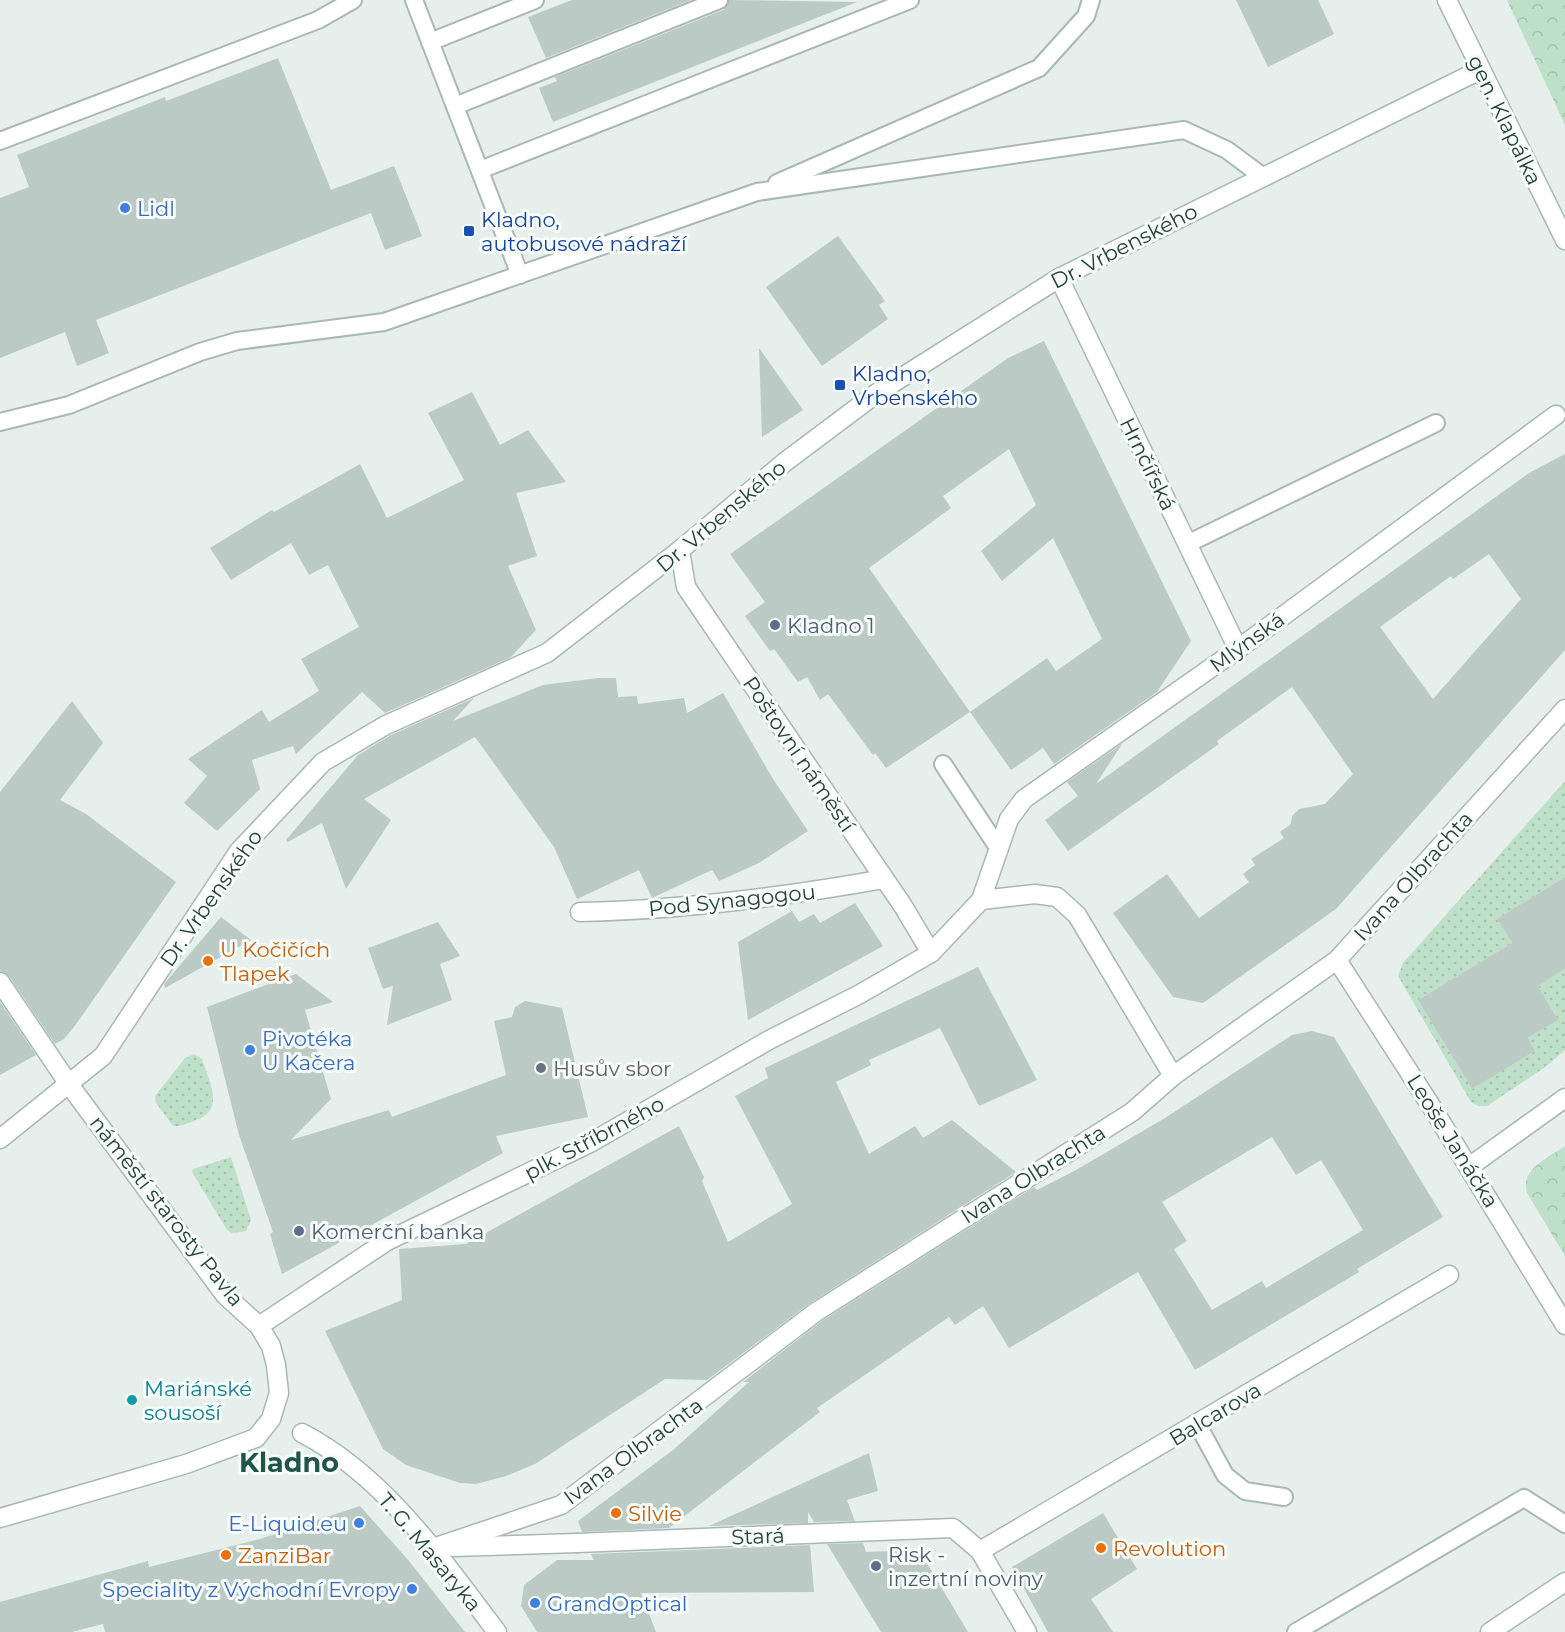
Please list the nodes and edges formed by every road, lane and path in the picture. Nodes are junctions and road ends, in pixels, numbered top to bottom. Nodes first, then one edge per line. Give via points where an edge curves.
1 (352, 0) edge
2 (414, 0) edge
3 (535, 0) edge
4 (719, 0) edge
5 (910, 0) edge
6 (1091, 0) edge
7 (1447, 0) edge
8 (430, 42) junction
9 (1480, 70) junction
10 (454, 106) junction
11 (0, 141) edge
12 (480, 170) junction
13 (1262, 176) junction
14 (757, 192) junction
15 (1565, 240) edge
16 (520, 275) junction
17 (1059, 278) junction
18 (1556, 415) dead end
19 (0, 422) edge
20 (1436, 423) dead end
21 (1187, 544) junction
22 (680, 550) junction
23 (1238, 649) junction
24 (1565, 710) edge
25 (943, 764) dead end
26 (999, 849) junction
27 (884, 879) junction
28 (981, 900) junction
29 (580, 912) dead end
30 (931, 952) junction
31 (1337, 960) junction
32 (0, 982) edge
33 (1173, 1076) junction
34 (68, 1083) junction
35 (1565, 1098) edge
36 (0, 1139) edge
37 (1469, 1167) junction
38 (1449, 1275) dead end
39 (1565, 1325) edge
40 (259, 1326) junction
41 (1198, 1425) junction
42 (302, 1433) dead end
43 (1284, 1497) dead end
44 (0, 1518) edge
45 (1565, 1524) edge
46 (433, 1548) junction
47 (980, 1551) junction
48 (1565, 1582) edge
49 (497, 1632) edge
50 (1027, 1632) edge
51 (1296, 1632) edge
52 (1490, 1632) edge

1 - 11 lane via 318,20
2 - 8 lane
3 - 8 lane
4 - 10 lane
5 - 12 lane
6 - 14 lane via 1086,16 1039,68
7 - 9 street, gen. Klapálka
8 - 10 lane
9 - 13 street, Dr. Vrbenského
9 - 15 street, gen. Klapálka
10 - 12 lane
12 - 16 lane
13 - 14 lane via 1227,150 1184,130
13 - 17 street, Dr. Vrbenského
14 - 16 lane
16 - 19 lane via 384,322 247,340 209,349 69,405
17 - 21 street, Hrnčířská
17 - 22 street, Dr. Vrbenského via 877,393 785,462
18 - 23 street, Mlýnská
20 - 21 lane
21 - 23 street, Hrnčířská
22 - 27 street, Poštovní náměstí via 686,587
22 - 34 street, Dr. Vrbenského via 547,652 386,725 323,762 239,851 103,1056
23 - 26 street, Mlýnská via 1024,799 1010,819
24 - 31 street, Ivana Olbrachta
25 - 26 lane
26 - 28 street, Mlýnská
27 - 29 street, Pod Synagogou via 655,910
27 - 30 street, Poštovní náměstí
28 - 30 street, plk. Stříbrného
28 - 33 street via 1035,894 1057,897 1064,903 1077,915
30 - 40 street, plk. Stříbrného via 590,1143 387,1241
31 - 33 street, Ivana Olbrachta
31 - 37 street, Leoše Janáčka
32 - 34 street, náměstí starosty Pavla
33 - 46 street, Ivana Olbrachta via 1132,1112 816,1312 561,1505
34 - 36 street
34 - 40 street, náměstí starosty Pavla via 225,1295
35 - 37 street
37 - 39 street, Leoše Janáčka
38 - 41 street, Balcarova
40 - 44 street, náměstí starosty Pavla via 271,1346 279,1393 271,1419 256,1438 186,1464
41 - 43 lane via 1225,1475 1245,1491
41 - 47 street, Balcarova
42 - 46 street, T. G. Masaryka via 372,1483
45 - 51 lane via 1524,1498
46 - 47 street, Stará via 953,1528
46 - 49 street, T. G. Masaryka
47 - 50 street, Stará
48 - 52 street

